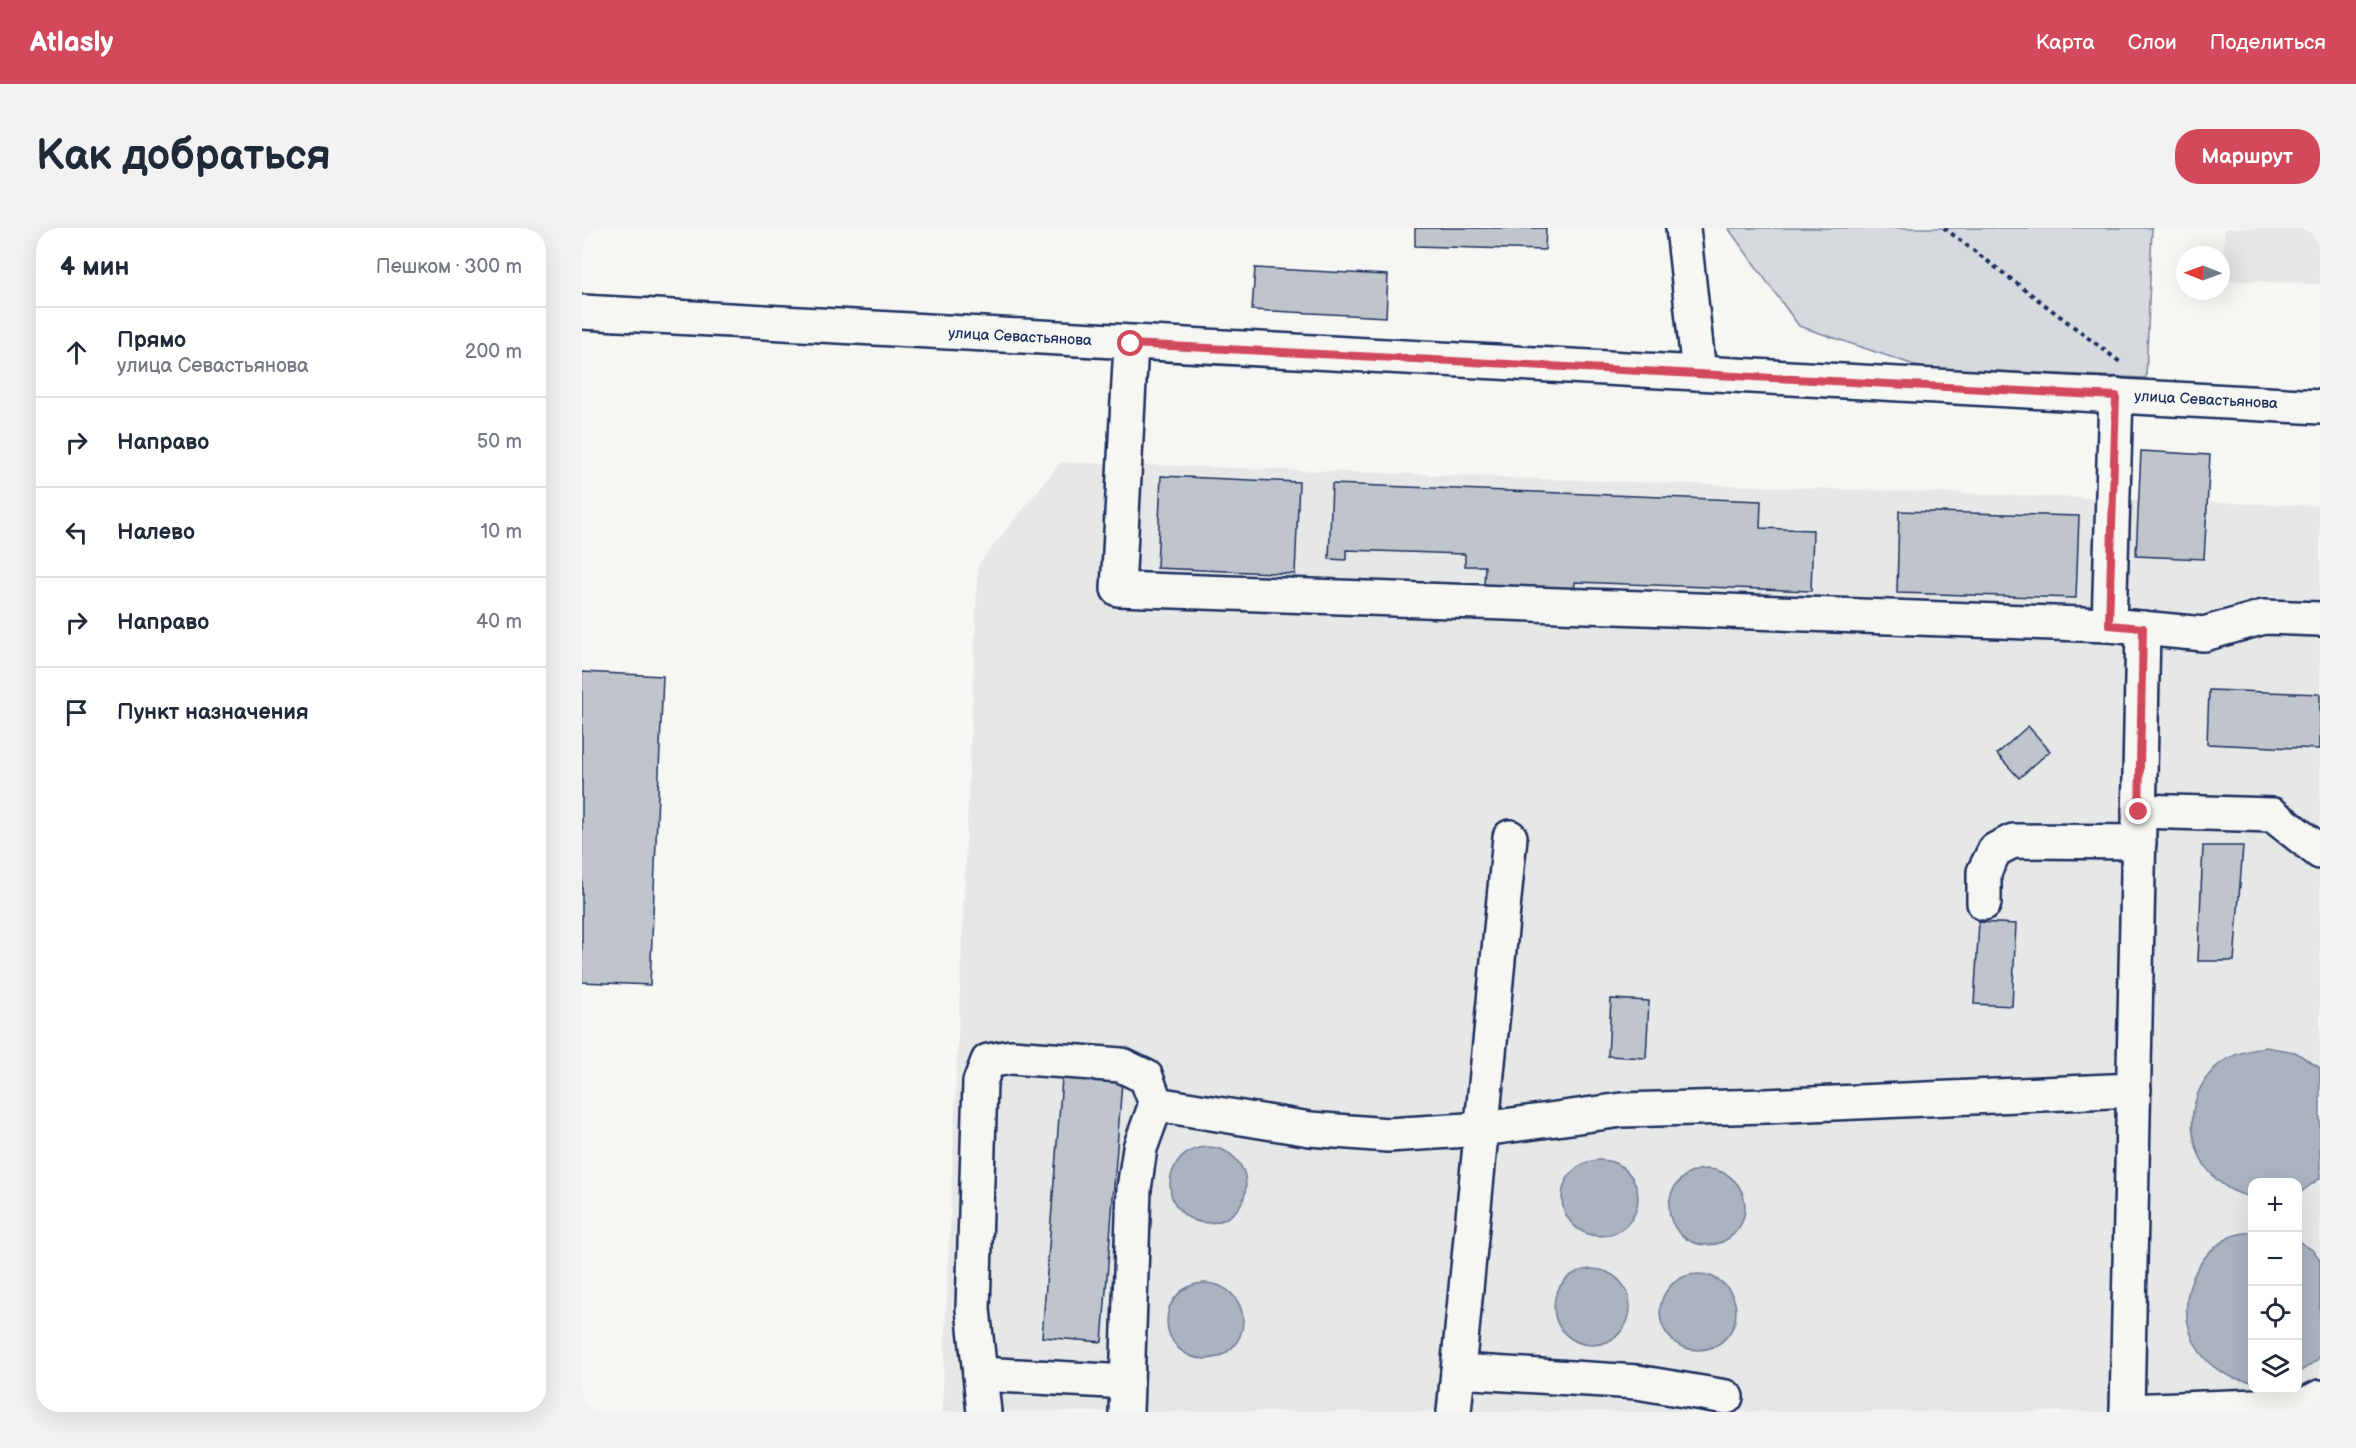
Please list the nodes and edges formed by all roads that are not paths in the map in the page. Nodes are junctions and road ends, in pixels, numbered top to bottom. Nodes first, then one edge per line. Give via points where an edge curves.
1 (1683, 228) edge
2 (582, 312) edge
3 (1131, 344) junction
4 (1699, 373) junction
5 (2130, 396) junction
6 (2320, 406) edge
7 (2320, 619) edge
8 (2109, 625) junction
9 (2143, 628) junction
10 (2139, 827) junction
11 (1510, 837) dead end
12 (2320, 852) edge
13 (1984, 903) dead end
14 (2134, 1090) junction
15 (1156, 1104) junction
16 (1483, 1128) junction
17 (1458, 1371) junction
18 (981, 1374) junction
19 (1127, 1397) edge
20 (1726, 1397) dead end
21 (2320, 1397) edge
22 (2127, 1411) edge
23 (984, 1412) edge
24 (1454, 1412) edge

1 - 4 street
2 - 3 street, улица Севастьянова
3 - 4 street, улица Севастьянова
3 - 8 street via 1118,589
4 - 5 street, улица Севастьянова
5 - 6 street, улица Севастьянова
5 - 8 street
7 - 9 street via 2264,617 2204,633
8 - 9 street
9 - 10 street
10 - 12 street via 2273,815
10 - 13 street via 2013,841 1995,850 1984,872
10 - 14 street
11 - 16 street
14 - 16 street via 1622,1110
14 - 22 street
15 - 16 street via 1310,1130 1388,1135
15 - 18 street via 1146,1077 1121,1065 1011,1057 988,1061 980,1082 973,1309
15 - 19 street via 1140,1148 1134,1189
16 - 17 street
17 - 20 street via 1637,1382
17 - 24 street
18 - 19 street
18 - 23 street
21 - 22 street via 2306,1404

